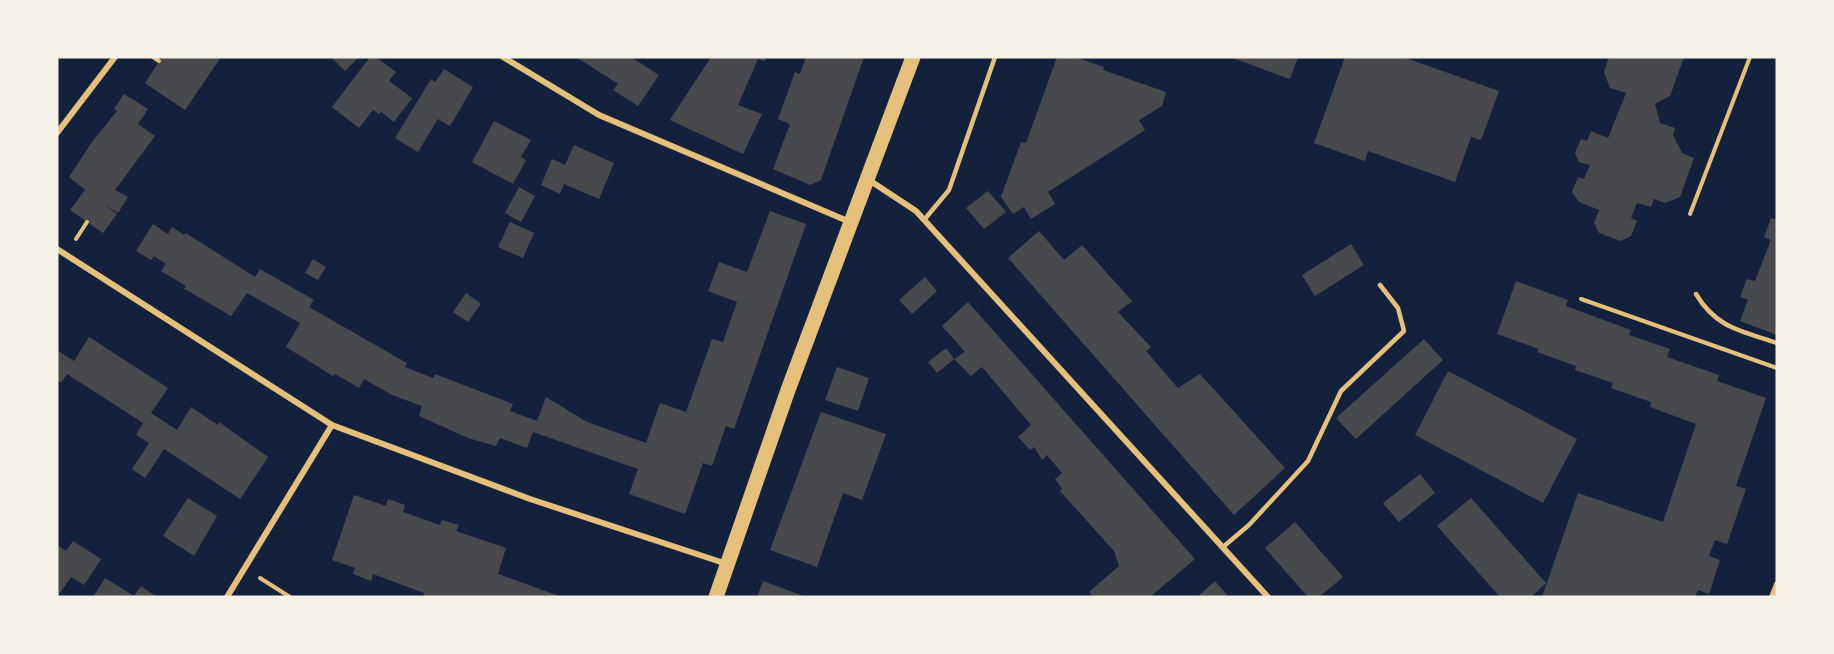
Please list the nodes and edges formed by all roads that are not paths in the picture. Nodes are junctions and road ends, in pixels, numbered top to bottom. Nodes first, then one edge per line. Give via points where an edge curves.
1 (114, 57) edge
2 (503, 57) edge
3 (913, 57) edge
4 (995, 57) edge
5 (57, 133) edge
6 (868, 179) junction
7 (923, 220) junction
8 (850, 222) junction
9 (57, 249) edge
10 (1380, 285) dead end
11 (1696, 294) dead end
12 (1777, 344) edge
13 (332, 425) junction
14 (1222, 547) junction
15 (728, 564) junction
16 (1777, 584) edge
17 (227, 597) edge
18 (716, 597) edge
19 (1268, 597) edge
20 (1772, 597) edge

1 - 5 street
2 - 8 street via 599,115
3 - 6 main road
4 - 7 lane via 949,190
6 - 7 street
6 - 8 main road
7 - 14 street
8 - 15 main road
9 - 13 street
10 - 14 lane via 1398,308 1404,331 1341,391 1308,461 1249,525
11 - 12 lane via 1707,312 1730,327
13 - 15 street via 530,499
13 - 17 street
14 - 19 street
15 - 18 main road
16 - 20 street

